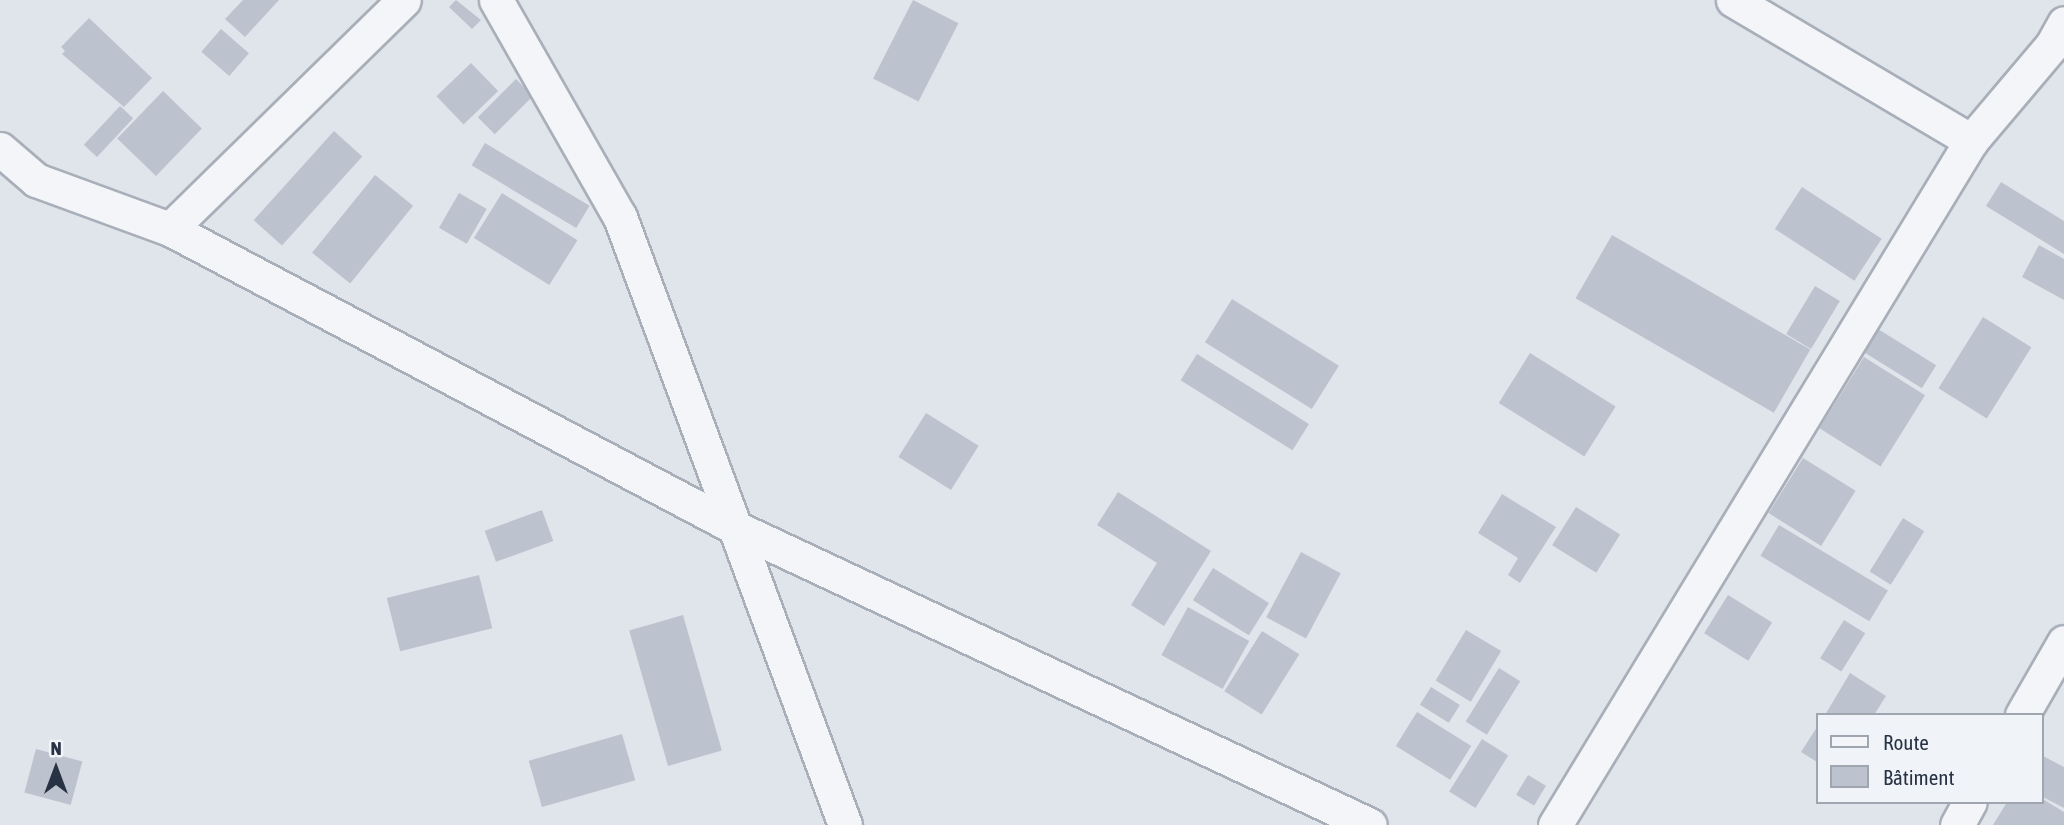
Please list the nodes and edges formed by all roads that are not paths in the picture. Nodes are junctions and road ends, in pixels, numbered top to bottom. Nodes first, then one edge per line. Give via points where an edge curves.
1 (404, 0) edge
2 (496, 0) edge
3 (1733, 0) edge
4 (2060, 40) edge
5 (1971, 141) junction
6 (0, 149) edge
7 (170, 229) junction
8 (734, 527) junction
9 (2064, 642) edge
10 (2023, 713) edge
11 (1969, 804) edge
12 (845, 825) edge
13 (1370, 825) edge
14 (1555, 825) edge
15 (1957, 825) edge

1 - 7 street
2 - 8 street via 620,217
3 - 5 street
4 - 5 street
5 - 14 street
6 - 7 street via 36,180
7 - 8 street
8 - 12 street
8 - 13 street
9 - 10 street
11 - 15 street

